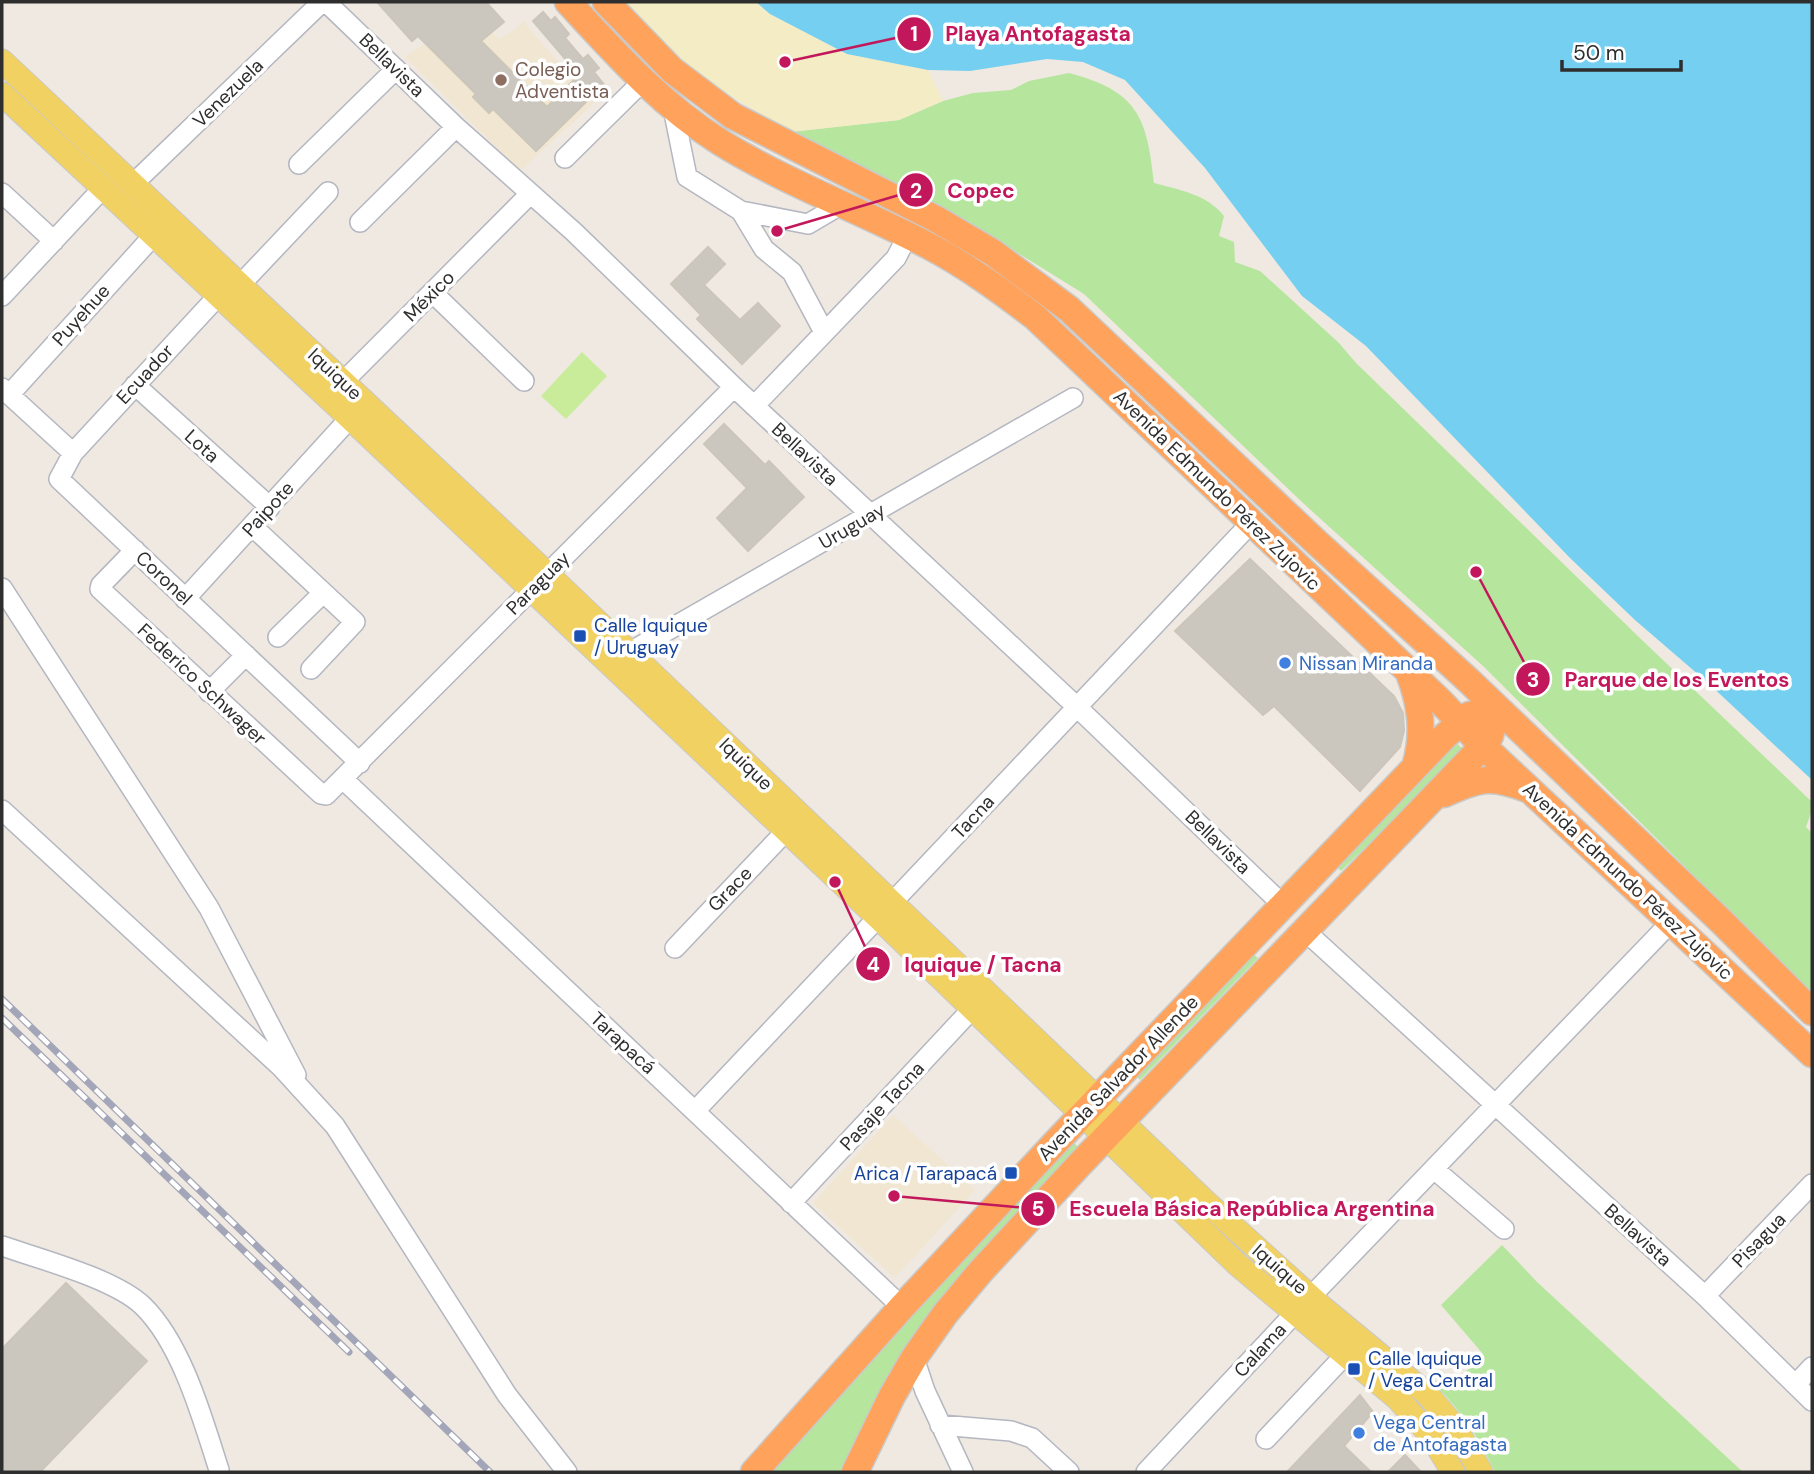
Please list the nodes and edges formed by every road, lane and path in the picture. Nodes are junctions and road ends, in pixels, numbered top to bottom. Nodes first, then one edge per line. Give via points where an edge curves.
1 (324, 2) edge
2 (568, 2) edge
3 (606, 2) edge
4 (2, 61) edge
5 (396, 69) junction
6 (643, 81) junction
7 (2, 94) edge
8 (673, 108) junction
9 (456, 127) junction
10 (565, 158) dead end
11 (299, 163) dead end
12 (133, 184) junction
13 (103, 188) junction
14 (328, 192) dead end
15 (2, 193) edge
16 (530, 194) junction
17 (842, 204) junction
18 (741, 211) junction
19 (360, 222) dead end
20 (154, 235) junction
21 (908, 235) junction
22 (54, 240) junction
23 (240, 285) junction
24 (4, 289) edge
25 (433, 292) junction
26 (218, 296) junction
27 (824, 332) junction
28 (524, 381) dead end
29 (135, 385) junction
30 (734, 387) junction
31 (335, 390) junction
32 (5, 391) edge
33 (1073, 398) dead end
34 (754, 406) junction
35 (350, 418) junction
36 (72, 453) junction
37 (270, 507) junction
38 (871, 516) junction
39 (1251, 523) junction
40 (252, 526) junction
41 (135, 550) junction
42 (540, 582) junction
43 (2, 588) edge
44 (323, 593) junction
45 (186, 598) junction
46 (278, 637) dead end
47 (630, 652) junction
48 (246, 655) junction
49 (311, 669) dead end
50 (1408, 671) junction
51 (209, 692) junction
52 (1077, 707) junction
53 (1497, 708) junction
54 (1460, 721) junction
55 (1483, 746) junction
56 (360, 763) junction
57 (1415, 767) junction
58 (344, 780) junction
59 (1533, 792) junction
60 (1422, 808) junction
61 (2, 810) edge
62 (786, 831) junction
63 (1284, 906) junction
64 (884, 910) junction
65 (1672, 921) junction
66 (1304, 930) junction
67 (675, 948) dead end
68 (972, 1009) junction
69 (1812, 1012) edge
70 (1812, 1054) edge
71 (306, 1094) junction
72 (1495, 1105) junction
73 (1090, 1106) junction
74 (695, 1111) junction
75 (1113, 1129) junction
76 (1434, 1169) junction
77 (1812, 1184) edge
78 (791, 1203) junction
79 (1504, 1229) dead end
80 (2, 1246) edge
81 (1311, 1296) junction
82 (1705, 1296) junction
83 (902, 1307) junction
84 (1295, 1313) junction
85 (1346, 1355) junction
86 (914, 1358) junction
87 (1812, 1367) edge
88 (1796, 1384) junction
89 (1812, 1401) edge
90 (940, 1425) junction
91 (1266, 1439) dead end
92 (218, 1472) edge
93 (566, 1472) edge
94 (754, 1472) edge
95 (855, 1472) edge
96 (964, 1472) edge
97 (1069, 1472) edge
98 (1146, 1472) edge
99 (1453, 1472) edge
100 (1481, 1472) edge

1 - 5 street, Bellavista
1 - 12 street, Venezuela
2 - 6 highway, Avenida Edmundo Pérez Zujovic
3 - 53 highway, Avenida Edmundo Pérez Zujovic via 672,70 733,116 936,219 1040,286
4 - 12 main road, Iquique
5 - 9 street, Bellavista
5 - 11 street
6 - 8 highway, Avenida Edmundo Pérez Zujovic
6 - 10 street
7 - 13 main road, Iquique
8 - 17 highway, Avenida Edmundo Pérez Zujovic via 744,156
8 - 18 street via 687,177
9 - 16 street, Bellavista
9 - 19 street
12 - 23 main road, Iquique
13 - 20 main road, Iquique
13 - 22 street
14 - 23 street
15 - 22 street
16 - 25 street, México
16 - 30 street, Bellavista
17 - 18 street via 808,224
17 - 21 highway, Avenida Edmundo Pérez Zujovic
18 - 27 street via 764,249 792,272
20 - 26 main road, Iquique
20 - 32 street, Puyehue
21 - 27 street via 896,258
21 - 39 highway, Avenida Edmundo Pérez Zujovic via 970,270 1035,317
22 - 24 street
23 - 31 main road, Iquique
25 - 28 street
25 - 31 street, México
26 - 29 street, Ecuador
26 - 31 main road, Iquique
27 - 34 street
29 - 36 street, Ecuador
29 - 37 street, Lota
30 - 34 street, Bellavista
30 - 42 street, Paraguay
31 - 35 main road, Iquique
31 - 42 main road, Iquique
32 - 36 street
33 - 38 street, Uruguay
34 - 38 street, Bellavista
35 - 37 street, Paipote
35 - 42 main road, Iquique
36 - 41 street, Coronel via 59,479
37 - 40 street, Paipote
38 - 47 street, Uruguay
38 - 52 street, Bellavista
39 - 50 highway, Avenida Edmundo Pérez Zujovic
39 - 52 street, Tacna
40 - 44 street
40 - 45 street, Paipote
41 - 45 street, Coronel
41 - 51 street, Federico Schwager via 100,589
42 - 47 main road, Iquique
42 - 56 street, Paraguay
42 - 62 main road, Iquique
43 - 71 street via 209,908
44 - 46 street
44 - 49 street via 355,622
45 - 48 street, Coronel
47 - 64 main road, Iquique
48 - 51 street
48 - 56 street, Coronel
50 - 54 highway, Avenida Edmundo Pérez Zujovic
50 - 57 highway via 1421,724
51 - 58 street, Federico Schwager via 321,794 328,794
52 - 63 street, Bellavista
52 - 64 street, Tacna
53 - 54 highway
53 - 55 highway
53 - 69 highway, Avenida Edmundo Pérez Zujovic
54 - 55 highway, Avenida Edmundo Pérez Zujovic
54 - 57 highway, Avenida Salvador Allende
55 - 59 highway, Avenida Edmundo Pérez Zujovic
55 - 60 highway, Avenida Salvador Allende
56 - 58 street, Paraguay
57 - 63 highway, Avenida Salvador Allende
58 - 74 street, Tarapacá
59 - 60 highway via 1500,781 1475,780
59 - 65 highway, Avenida Edmundo Pérez Zujovic
60 - 66 highway, Avenida Salvador Allende
61 - 71 street
62 - 64 main road, Iquique
62 - 67 street, Grace
63 - 73 highway, Avenida Salvador Allende
64 - 68 main road, Iquique
64 - 73 main road, Iquique
64 - 74 street, Tacna
65 - 70 highway, Avenida Edmundo Pérez Zujovic
65 - 72 street, Calama
66 - 72 street, Bellavista
66 - 75 highway, Avenida Salvador Allende
68 - 73 main road, Iquique
68 - 78 street, Pasaje Tacna
71 - 93 street via 335,1126 507,1395
72 - 76 street, Calama
72 - 82 street, Bellavista
73 - 75 main road, Iquique
73 - 83 highway, Avenida Salvador Allende
74 - 78 street, Tarapacá
75 - 81 main road, Iquique via 1207,1203
75 - 84 main road, Iquique via 1238,1265
75 - 86 highway, Avenida Salvador Allende via 981,1271
76 - 79 street
76 - 81 street, Calama
77 - 82 street, Pisagua
78 - 83 street, Tarapacá
80 - 92 street via 107,1283 143,1306 169,1339 200,1407
81 - 84 street, Calama
81 - 100 main road, Iquique via 1427,1394 1455,1427
82 - 88 street, Bellavista
83 - 94 highway, Avenida Salvador Allende
84 - 85 main road, Iquique
84 - 98 street, Calama
85 - 91 street
85 - 99 main road, Iquique via 1415,1417
86 - 90 street
86 - 95 highway, Avenida Salvador Allende
87 - 88 street
88 - 89 street, Bellavista
90 - 96 street
90 - 97 street via 1012,1431 1032,1438

